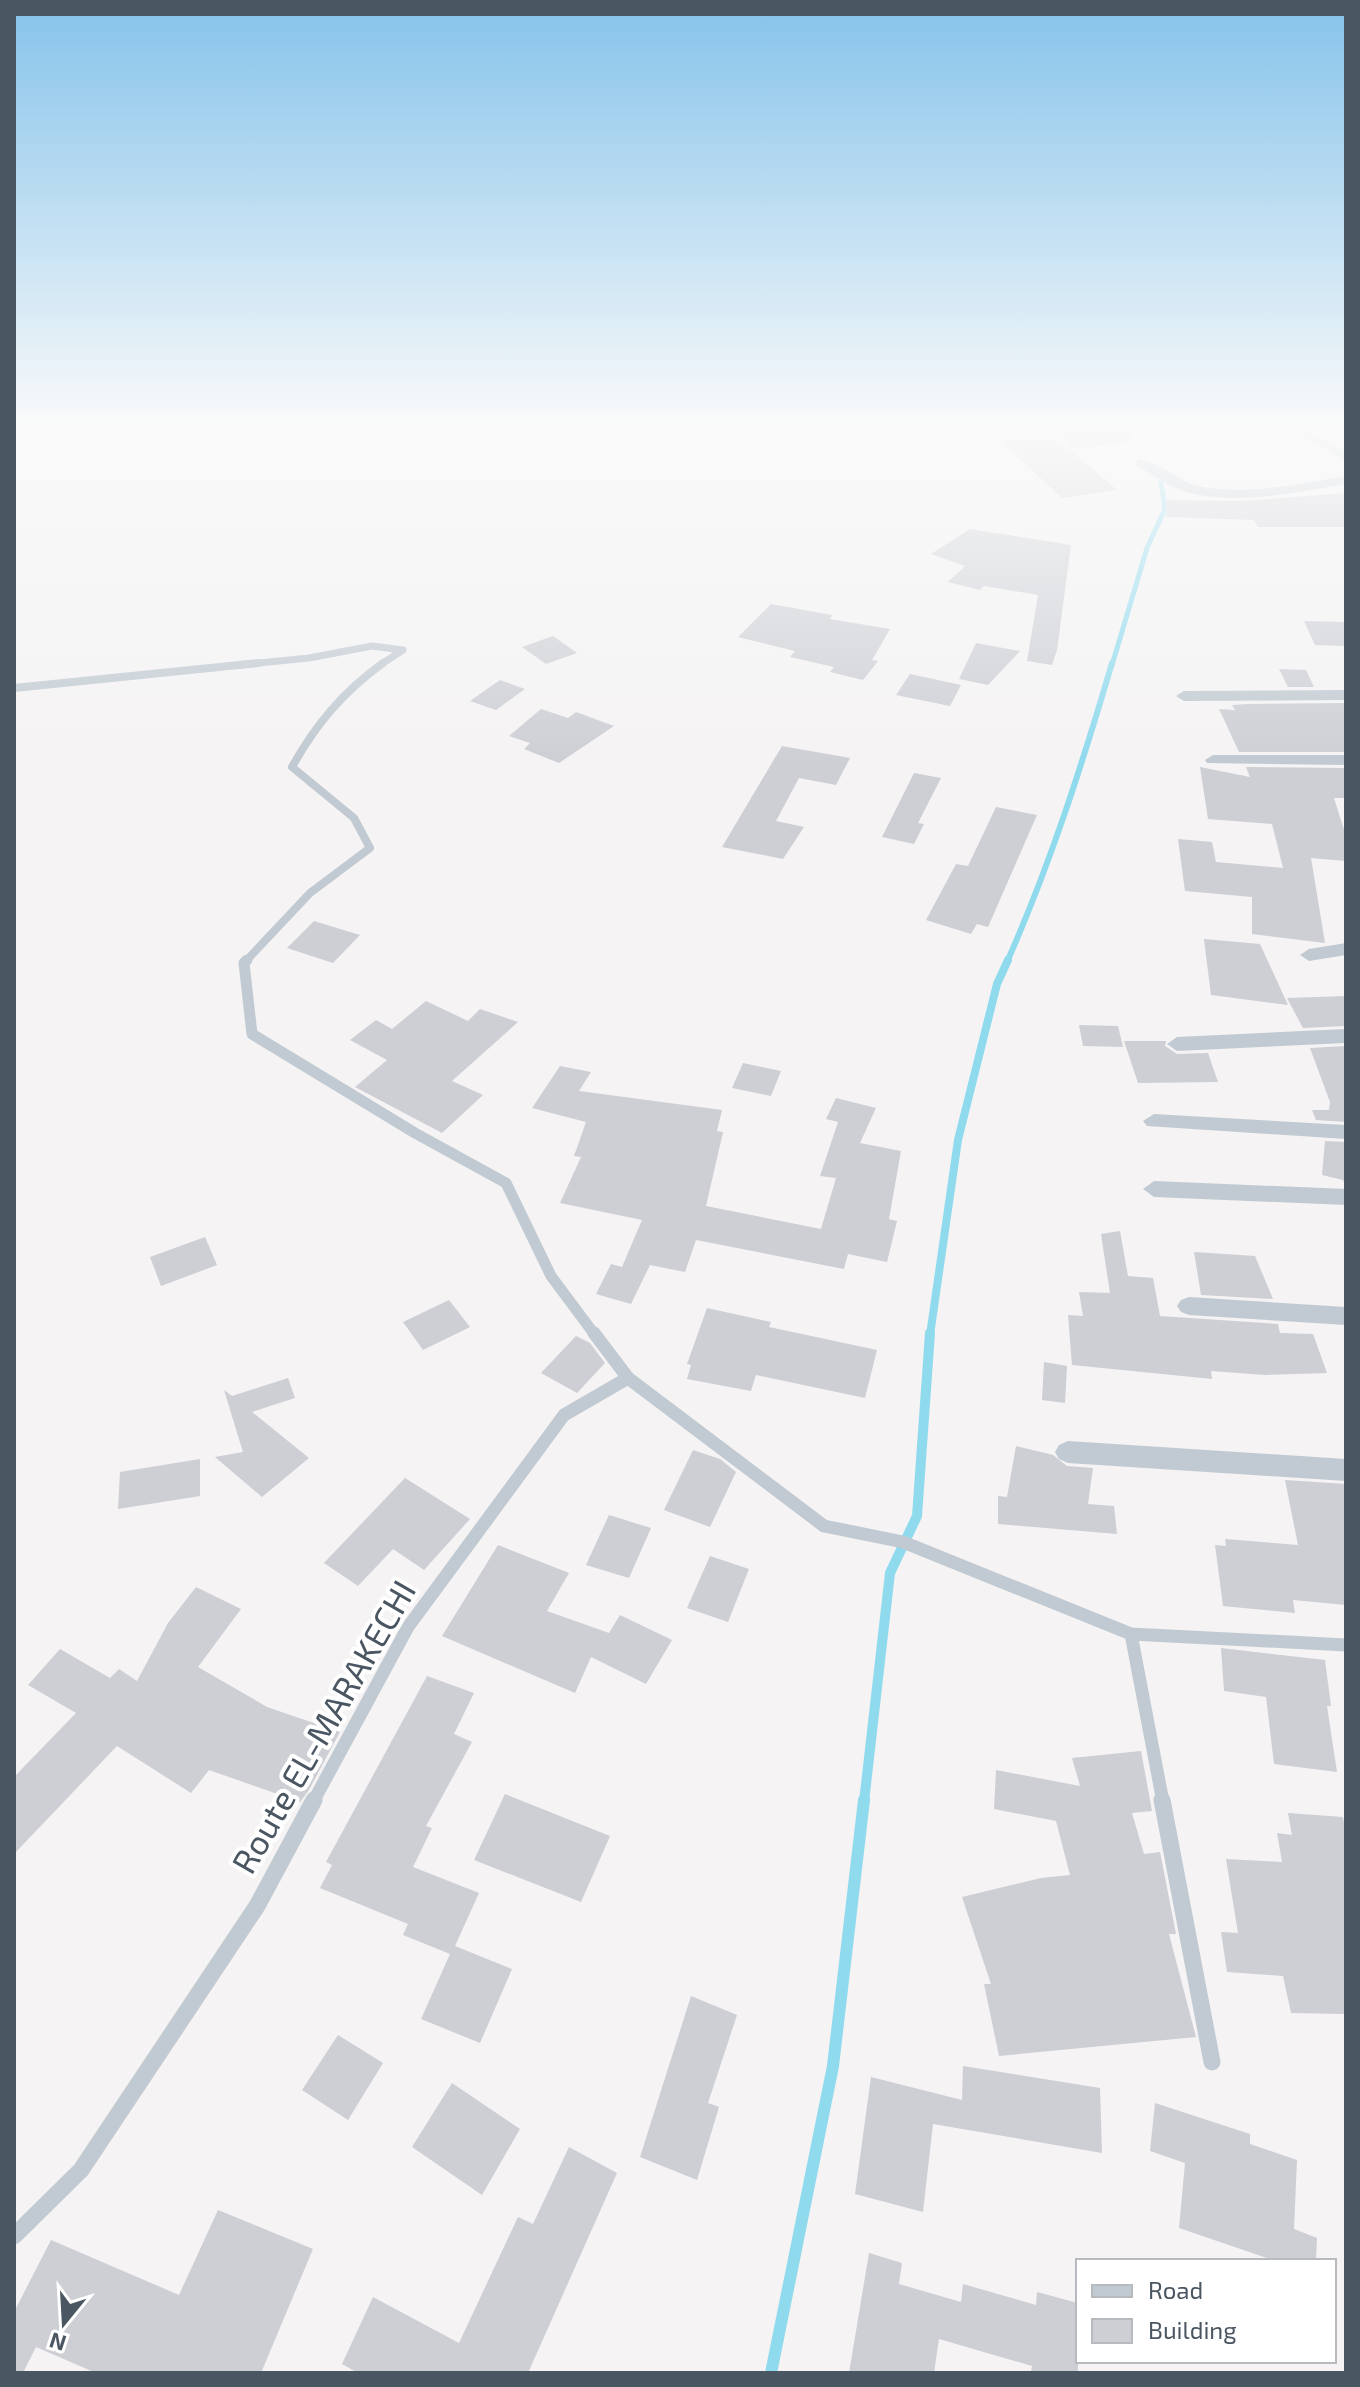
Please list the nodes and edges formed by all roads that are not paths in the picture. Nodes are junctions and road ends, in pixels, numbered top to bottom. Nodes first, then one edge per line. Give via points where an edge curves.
1 (14, 688) edge
2 (1346, 695) edge
3 (1184, 696) dead end
4 (1213, 760) dead end
5 (1346, 760) edge
6 (1346, 949) edge
7 (1309, 955) dead end
8 (1346, 1036) edge
9 (1177, 1044) dead end
10 (1154, 1121) dead end
11 (1346, 1132) edge
12 (1154, 1189) dead end
13 (1346, 1197) edge
14 (1189, 1306) dead end
15 (1346, 1316) edge
16 (628, 1378) junction
17 (1068, 1452) dead end
18 (1346, 1470) edge
19 (1131, 1634) junction
20 (1346, 1645) edge
21 (1212, 2062) dead end
22 (14, 2236) edge

1 - 16 lane via 309,658 372,646 403,650 356,679 313,727 292,767 354,818 370,848 310,893 244,963 252,1034 506,1183 551,1276
2 - 3 street
4 - 5 street
6 - 7 street
8 - 9 street
10 - 11 street
12 - 13 street
14 - 15 street
16 - 19 lane via 824,1526 903,1542
16 - 22 lane, Route EL-MARAKECHI via 564,1415 408,1627 257,1906 81,2170
17 - 18 street
19 - 20 lane
19 - 21 lane

